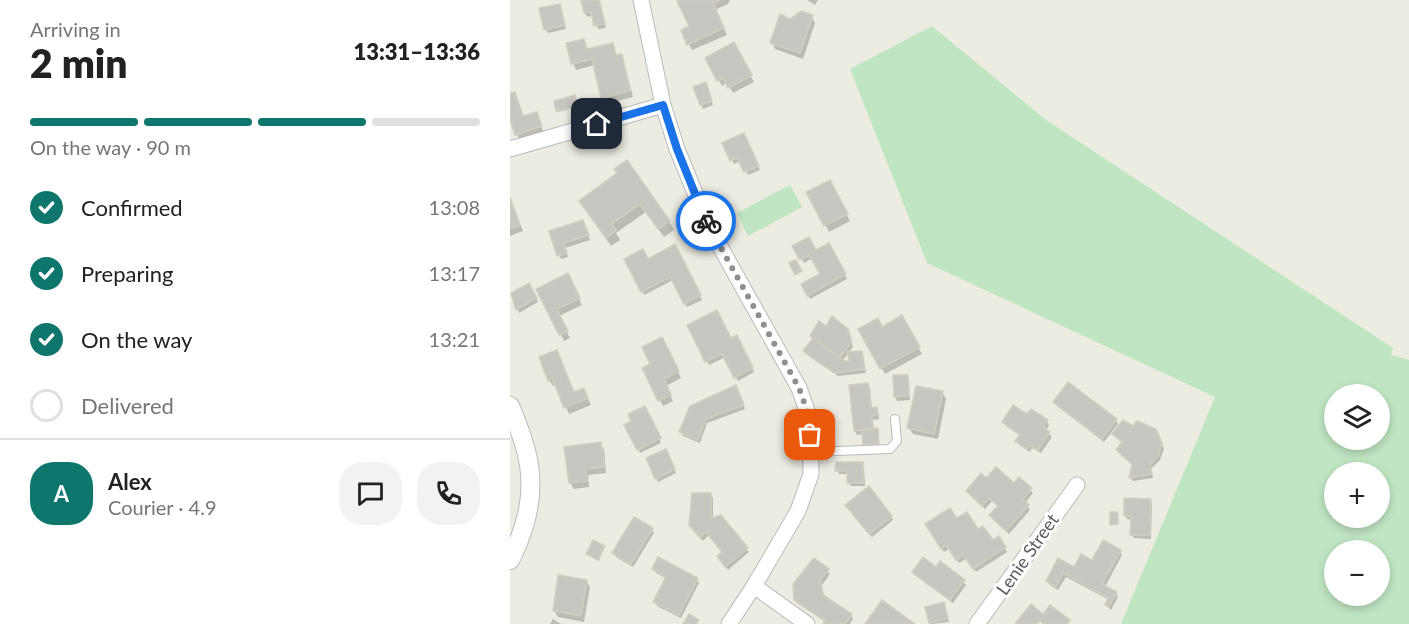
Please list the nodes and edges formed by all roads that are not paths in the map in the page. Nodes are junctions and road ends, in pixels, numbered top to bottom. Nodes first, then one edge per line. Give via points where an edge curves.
1 (641, 0) edge
2 (663, 105) junction
3 (510, 149) edge
4 (510, 406) edge
5 (895, 419) dead end
6 (811, 452) junction
7 (1077, 485) dead end
8 (510, 560) edge
9 (754, 586) junction
10 (729, 624) edge
11 (807, 624) edge
12 (977, 624) edge

1 - 2 street
2 - 3 street
2 - 6 street via 708,225 799,388 810,419
4 - 8 street via 525,443 532,493
5 - 6 lane via 897,441 890,449
6 - 9 street via 811,474 798,511
7 - 12 street, Lenie Street
9 - 10 street
9 - 11 street

